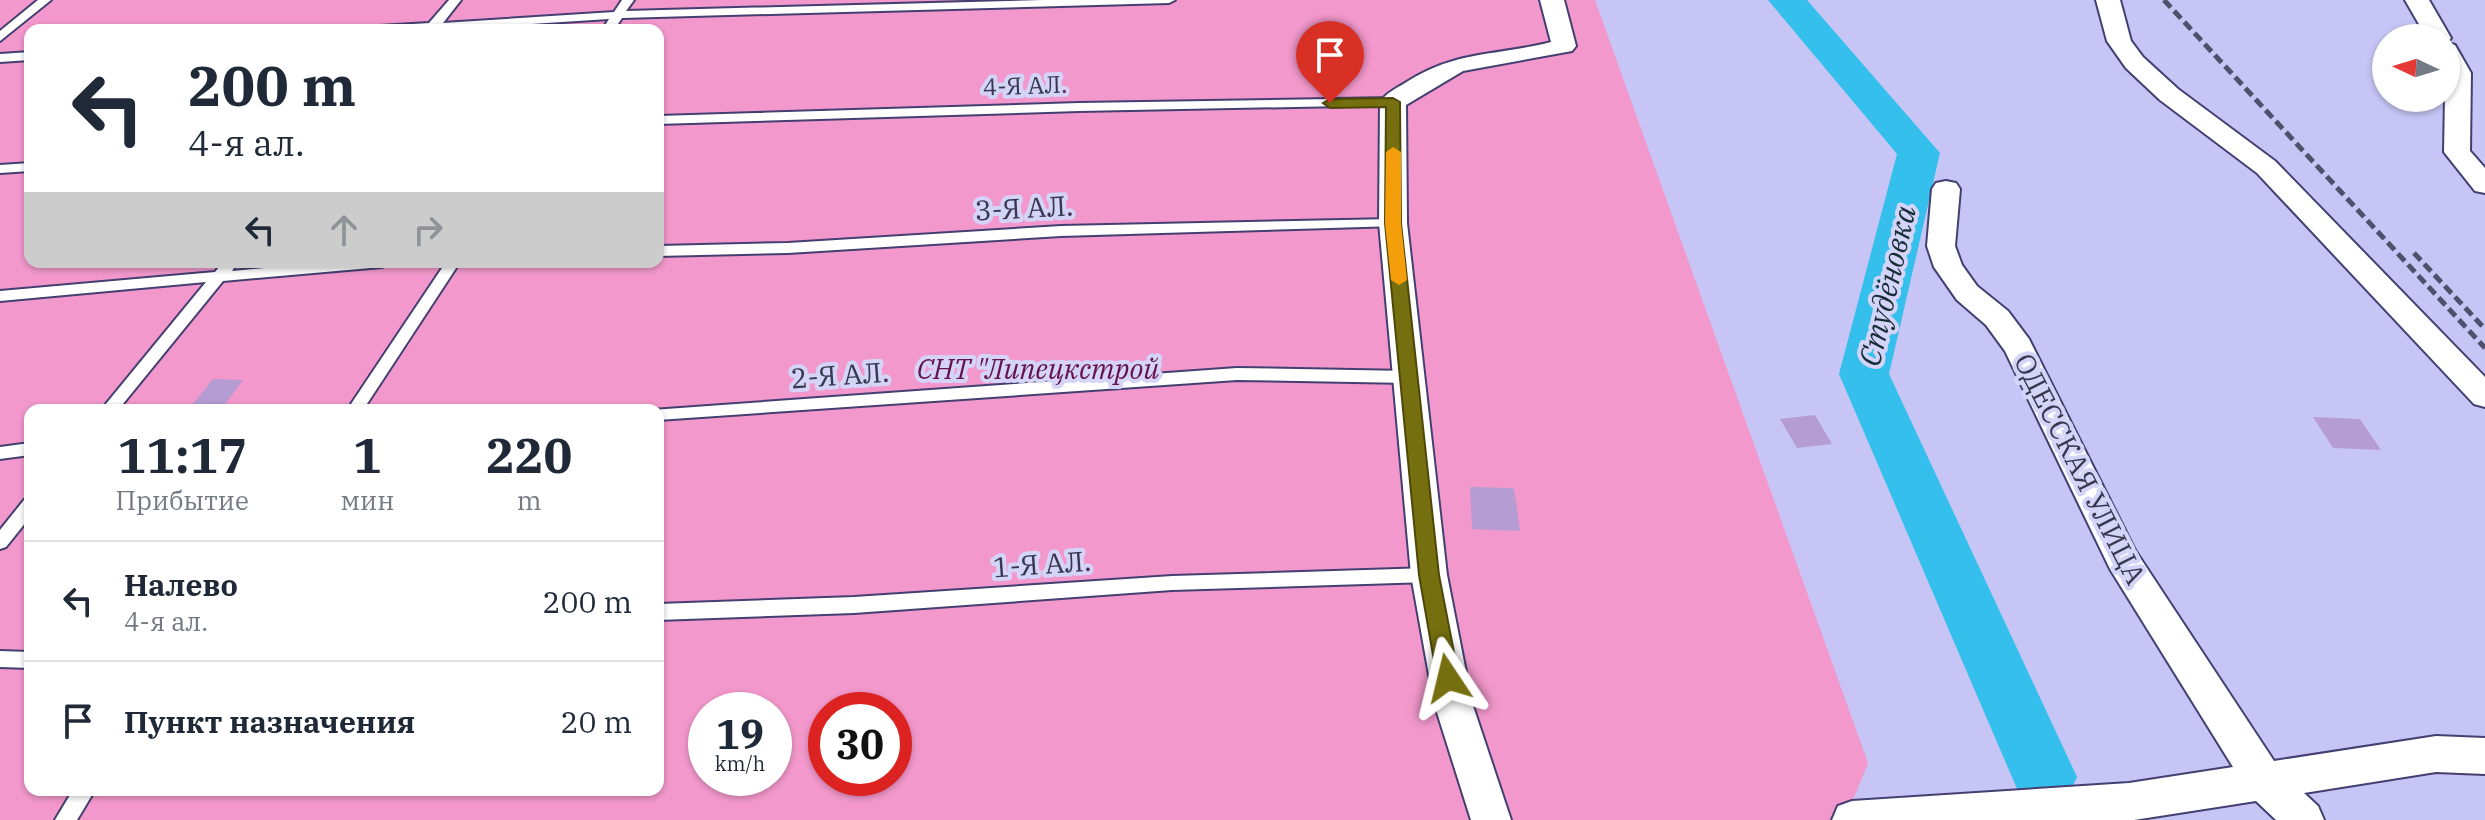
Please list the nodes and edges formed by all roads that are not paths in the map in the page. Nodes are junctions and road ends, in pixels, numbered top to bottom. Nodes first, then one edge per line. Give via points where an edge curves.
1 (45, 0) edge
2 (455, 0) edge
3 (628, 0) edge
4 (1169, 0) edge
5 (1552, 0) edge
6 (2108, 0) edge
7 (2417, 0) edge
8 (619, 15) junction
9 (435, 24) edge
10 (490, 24) edge
11 (612, 24) edge
12 (2431, 24) edge
13 (0, 37) edge
14 (24, 56) edge
15 (0, 58) edge
16 (1393, 102) junction
17 (2458, 112) edge
18 (664, 120) edge
19 (24, 167) edge
20 (0, 169) edge
21 (2485, 185) edge
22 (1946, 189) dead end
23 (1393, 223) junction
24 (664, 251) edge
25 (226, 268) edge
26 (312, 268) edge
27 (449, 268) edge
28 (219, 276) junction
29 (0, 296) edge
30 (1409, 377) junction
31 (2485, 396) edge
32 (114, 404) edge
33 (359, 404) edge
34 (664, 414) edge
35 (24, 450) edge
36 (0, 453) edge
37 (24, 512) edge
38 (0, 542) edge
39 (1429, 575) junction
40 (664, 612) edge
41 (0, 659) edge
42 (24, 660) edge
43 (2485, 756) edge
44 (2264, 781) junction
45 (81, 796) edge
46 (65, 820) edge
47 (1491, 820) edge
48 (1852, 820) edge
49 (2304, 820) edge

1 - 13 lane
2 - 9 lane
3 - 8 lane
4 - 8 lane
5 - 16 street via 1564,46 1461,63
6 - 31 street via 2120,44 2140,67 2263,165
7 - 12 street
8 - 10 lane
8 - 11 lane
14 - 15 lane
16 - 18 lane, 4-Я АЛ.
16 - 23 street
17 - 21 street via 2457,152
19 - 20 lane
22 - 44 street, ОДЕССКАЯ УЛИЦА via 1941,246 1948,267 2018,347 2122,559
23 - 24 lane, 3-Я АЛ. via 1061,231
23 - 30 street
25 - 28 lane
26 - 28 lane
27 - 33 lane
28 - 29 lane
28 - 32 lane
30 - 34 lane, 2-Я АЛ. via 1237,374
30 - 39 street
35 - 36 lane
37 - 38 lane
39 - 40 lane, 1-Я АЛ. via 1188,582 854,605
39 - 47 street via 1453,703
41 - 42 lane
43 - 44 street via 2436,754
44 - 48 street via 2129,802
44 - 49 street, ОДЕССКАЯ УЛИЦА
45 - 46 lane

